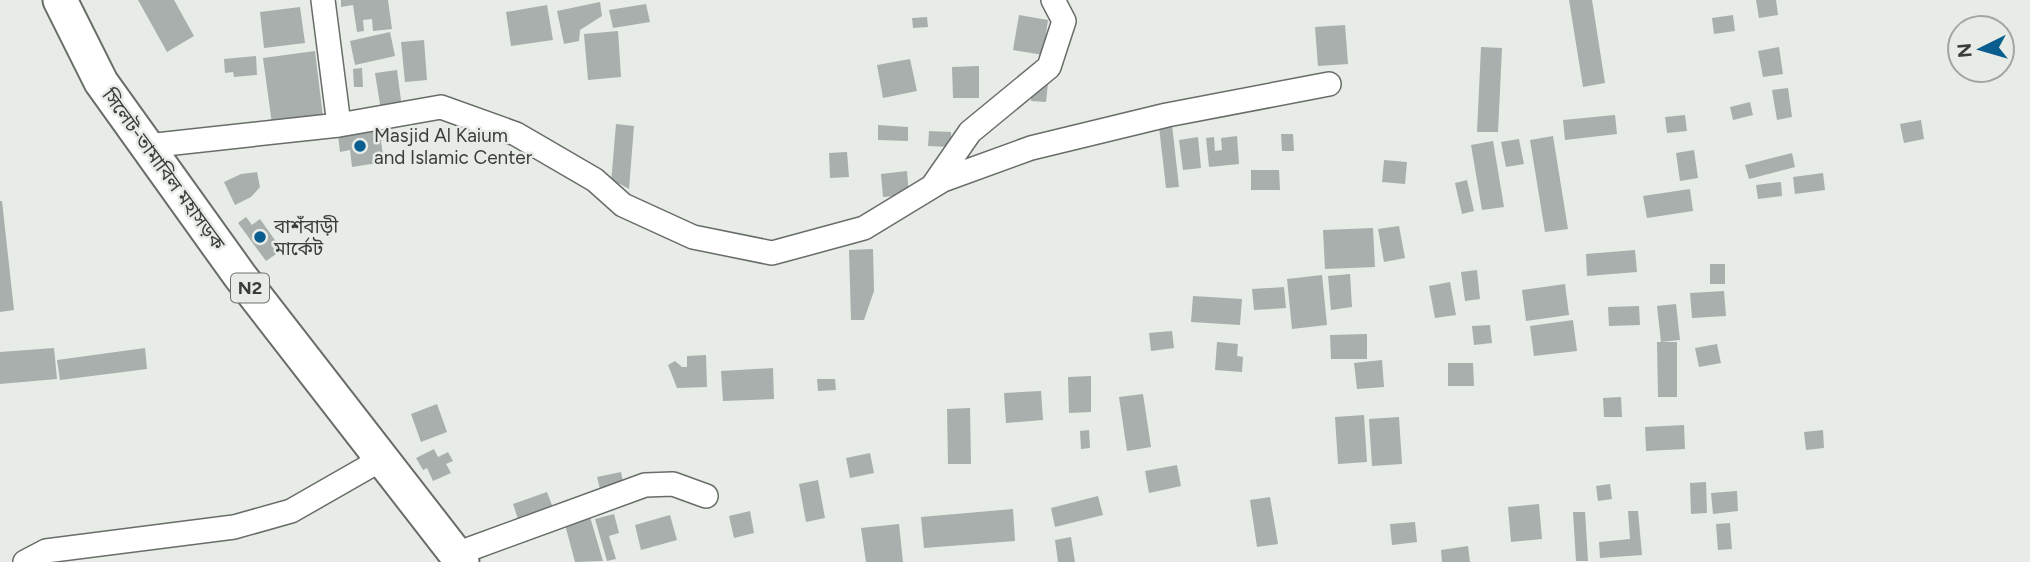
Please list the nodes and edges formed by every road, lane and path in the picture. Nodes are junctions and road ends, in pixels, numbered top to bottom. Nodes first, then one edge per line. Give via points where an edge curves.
1 (60, 0) edge
2 (323, 0) edge
3 (1053, 0) edge
4 (1329, 84) dead end
5 (339, 125) junction
6 (147, 146) junction
7 (933, 186) junction
8 (382, 459) junction
9 (706, 496) dead end
10 (459, 558) edge
11 (24, 562) edge

1 - 6 highway, সিলেট-তামাবিল মহাসড়ক / N2 via 101,82
2 - 5 street
3 - 7 street via 1064,21 1049,67 970,132
4 - 7 street via 1167,115 1031,148
5 - 6 street
5 - 7 street via 441,107 516,134 595,180 623,205 693,237 772,253 864,228
6 - 8 highway, সিলেট-তামাবিল মহাসড়ক / N2 via 240,276
8 - 10 highway, সিলেট-তামাবিল মহাসড়ক / N2
8 - 11 street via 292,511 234,527 46,551
9 - 10 street via 673,484 645,485

